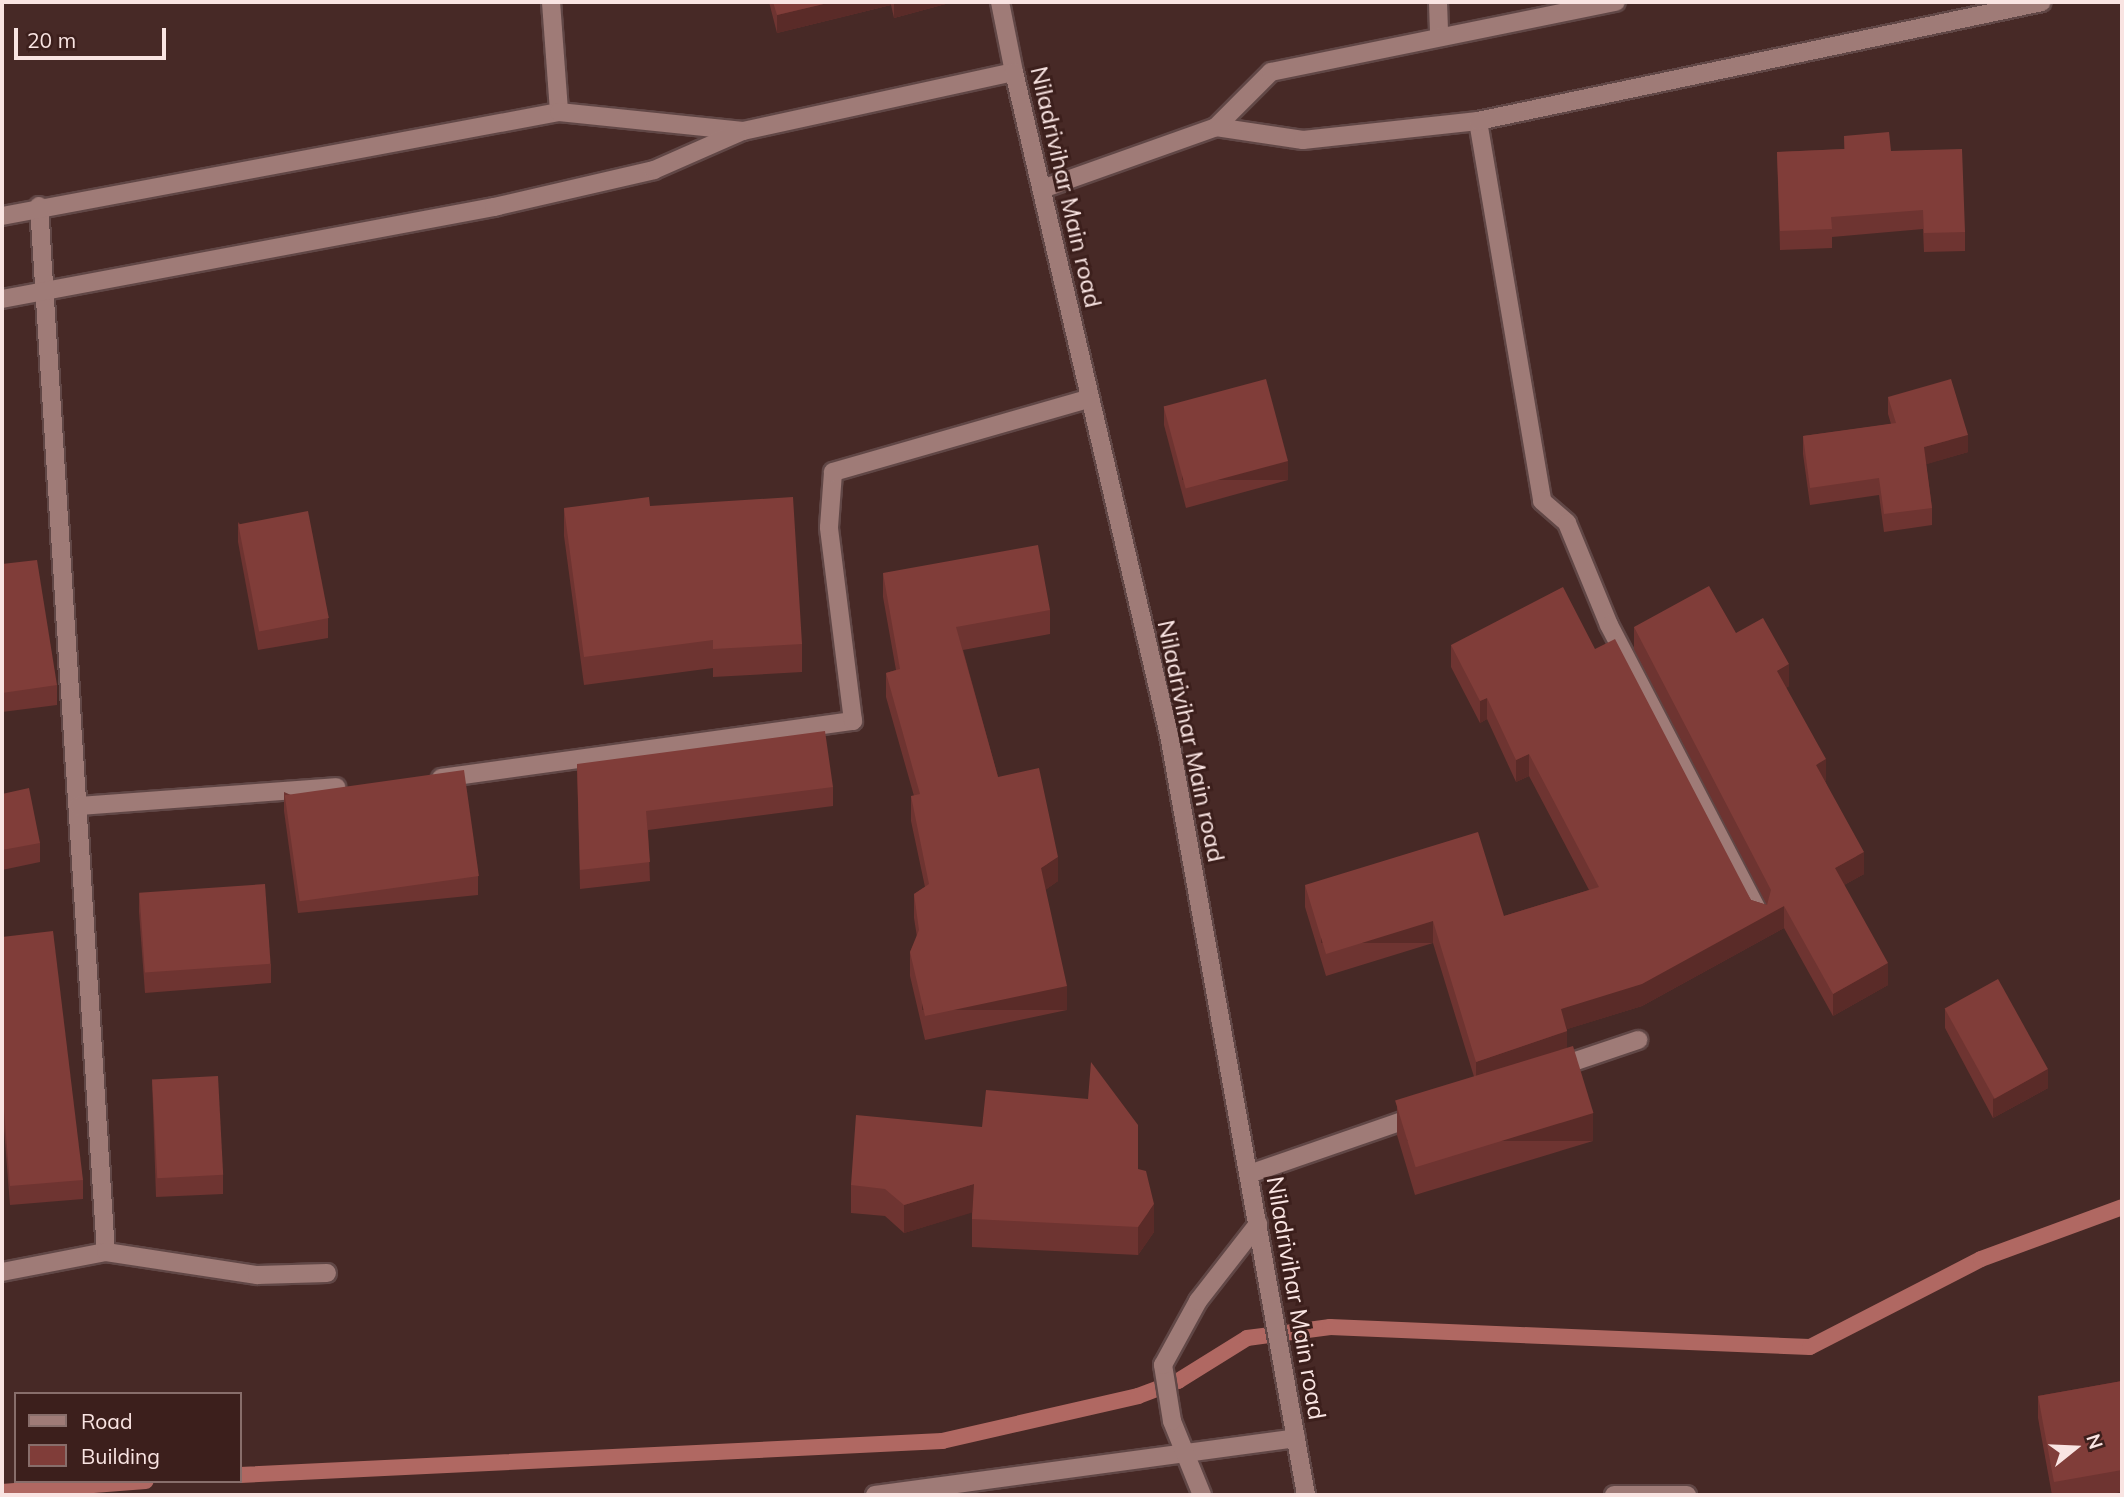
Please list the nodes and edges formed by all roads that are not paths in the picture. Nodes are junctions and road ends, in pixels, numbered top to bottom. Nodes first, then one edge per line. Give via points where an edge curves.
1 (551, 2) edge
2 (1000, 2) edge
3 (1438, 2) edge
4 (1616, 2) edge
5 (2042, 2) edge
6 (1439, 34) junction
7 (1014, 72) junction
8 (559, 112) junction
9 (1478, 121) junction
10 (1216, 127) junction
11 (743, 131) junction
12 (1045, 188) junction
13 (39, 205) junction
14 (2, 216) edge
15 (45, 291) junction
16 (2, 299) edge
17 (1088, 399) junction
18 (421, 780) edge
19 (352, 785) edge
20 (78, 806) junction
21 (1761, 918) edge
22 (1638, 1040) dead end
23 (1534, 1076) edge
24 (1443, 1107) edge
25 (1249, 1174) junction
26 (1258, 1224) junction
27 (106, 1252) junction
28 (2, 1272) edge
29 (327, 1273) dead end
30 (1296, 1438) junction
31 (1183, 1452) junction
32 (875, 1495) edge
33 (1202, 1495) edge
34 (1306, 1495) edge
35 (1614, 1495) edge
36 (1687, 1495) edge

1 - 8 street
2 - 7 street, Niladrivihar Main road
3 - 6 street
4 - 6 street
5 - 9 street
6 - 10 street via 1271,72
7 - 11 street
7 - 12 street, Niladrivihar Main road
8 - 11 street
8 - 13 street
9 - 10 street via 1303,140
9 - 21 street via 1542,501 1567,523 1609,625
10 - 12 street
11 - 15 street via 654,170 494,207
12 - 17 street, Niladrivihar Main road
13 - 14 street
13 - 15 street
15 - 16 street
15 - 20 street
17 - 18 street via 833,472 829,527 853,721
17 - 25 street, Niladrivihar Main road via 1169,736
19 - 20 street
20 - 27 street
22 - 23 street
24 - 25 street
25 - 26 street, Niladrivihar Main road
26 - 30 street, Niladrivihar Main road
26 - 31 street via 1198,1301 1163,1365
27 - 28 street
27 - 29 street via 257,1275
30 - 31 street
30 - 34 street, Niladrivihar Main road
31 - 32 street
31 - 33 street
35 - 36 street

